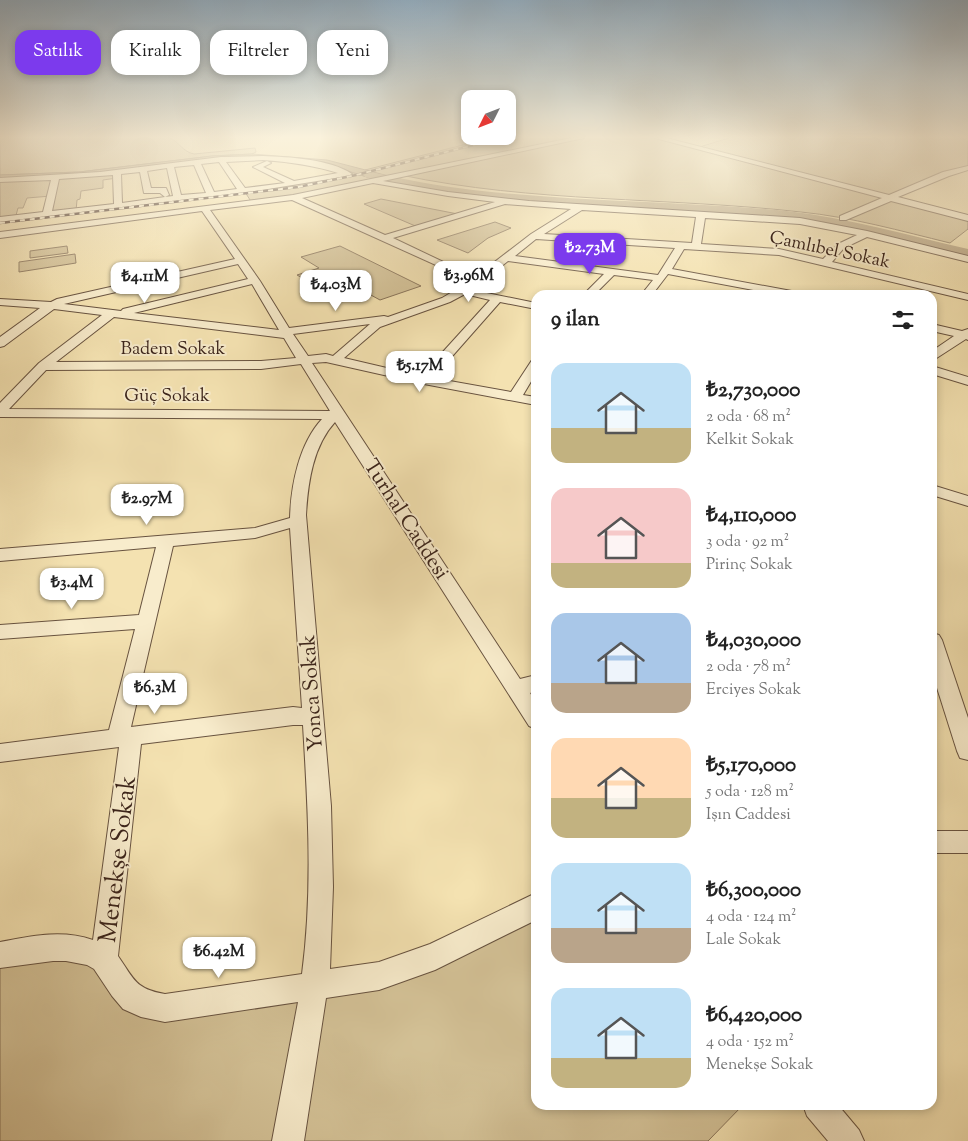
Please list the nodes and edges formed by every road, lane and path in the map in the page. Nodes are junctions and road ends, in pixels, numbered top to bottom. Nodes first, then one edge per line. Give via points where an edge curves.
1 (52, 191) edge
2 (118, 191) edge
3 (163, 191) edge
4 (176, 191) edge
5 (209, 191) edge
6 (241, 191) edge
7 (327, 191) edge
8 (439, 191) edge
9 (502, 191) edge
10 (864, 191) edge
11 (906, 191) edge
12 (524, 194) dead end
13 (211, 195) junction
14 (534, 195) dead end
15 (293, 198) junction
16 (890, 198) junction
17 (178, 199) junction
18 (166, 200) junction
19 (632, 201) dead end
20 (504, 202) junction
21 (118, 206) junction
22 (579, 208) junction
23 (702, 208) junction
24 (202, 209) junction
25 (46, 215) junction
26 (833, 216) dead end
27 (842, 218) junction
28 (968, 218) edge
29 (0, 220) edge
30 (856, 221) dead end
31 (868, 234) junction
32 (0, 235) edge
33 (534, 236) junction
34 (384, 238) junction
35 (681, 246) junction
36 (696, 246) junction
37 (507, 258) junction
38 (968, 259) edge
39 (235, 262) junction
40 (825, 262) junction
41 (610, 272) junction
42 (663, 274) junction
43 (248, 282) junction
44 (476, 282) junction
45 (732, 282) junction
46 (593, 290) edge
47 (650, 290) edge
48 (728, 290) edge
49 (772, 290) edge
50 (464, 291) junction
51 (968, 297) edge
52 (498, 298) junction
53 (0, 302) edge
54 (531, 305) edge
55 (52, 306) junction
56 (115, 314) junction
57 (389, 318) junction
58 (937, 328) edge
59 (284, 329) junction
60 (967, 334) edge
61 (0, 342) edge
62 (937, 354) edge
63 (304, 360) junction
64 (335, 360) junction
65 (43, 366) junction
66 (531, 372) edge
67 (937, 372) edge
68 (424, 380) junction
69 (968, 381) edge
70 (515, 397) junction
71 (531, 400) edge
72 (0, 412) edge
73 (337, 415) junction
74 (937, 492) edge
75 (968, 501) edge
76 (298, 521) junction
77 (166, 540) junction
78 (0, 555) edge
79 (146, 621) junction
80 (0, 632) edge
81 (937, 655) edge
82 (531, 684) edge
83 (516, 688) junction
84 (531, 712) edge
85 (312, 717) junction
86 (125, 737) junction
87 (968, 751) edge
88 (0, 754) edge
89 (937, 842) edge
90 (968, 842) edge
91 (531, 908) edge
92 (0, 954) edge
93 (104, 959) junction
94 (316, 986) junction
95 (822, 1110) edge
96 (288, 1141) edge
97 (848, 1141) edge

1 - 25 street
2 - 21 street
3 - 18 street
4 - 17 street
5 - 13 street
6 - 13 street
7 - 15 street
8 - 20 street
9 - 12 street
10 - 16 street
11 - 16 street
13 - 17 street
14 - 19 street
15 - 24 street
15 - 34 street
16 - 27 street
16 - 28 street
17 - 18 street
18 - 21 street
20 - 22 street
20 - 34 street
21 - 25 street
22 - 23 street
22 - 33 street
23 - 31 street
23 - 36 street
24 - 32 street
24 - 39 street, Turhal Caddesi
24 - 59 street, Turhal Caddesi via 255,281
25 - 29 street
26 - 27 street
27 - 30 street
31 - 38 street
31 - 40 street via 841,246
33 - 35 street, Çamlıbel Sokak
33 - 37 street
34 - 44 street
35 - 36 street, Çamlıbel Sokak
35 - 42 street
36 - 40 street, Çamlıbel Sokak via 779,252
37 - 41 street
37 - 44 street
39 - 43 street, Turhal Caddesi
39 - 55 street via 98,291
40 - 51 street, Çamlıbel Sokak
41 - 42 street
41 - 46 street
42 - 45 street
42 - 47 street
43 - 56 street
43 - 59 street, Turhal Caddesi
44 - 50 street
45 - 48 street
45 - 49 street
50 - 52 street
50 - 57 street
52 - 54 street
52 - 68 street
53 - 55 street
55 - 56 street
55 - 61 street
56 - 59 street
56 - 65 street
57 - 59 street
57 - 64 street
58 - 60 street
59 - 63 street, Turhal Caddesi
60 - 62 street
63 - 64 street, Badem Sokak
63 - 65 street, Badem Sokak via 266,364
63 - 73 street, Turhal Caddesi
64 - 68 street, Badem Sokak
65 - 72 street
66 - 70 street
67 - 69 street
68 - 70 street, Badem Sokak
70 - 71 street, Badem Sokak
72 - 73 street, Güç Sokak
73 - 76 street, Yonca Sokak via 326,421 306,460
73 - 83 street, Turhal Caddesi
74 - 75 street
76 - 77 street via 256,533
76 - 85 street, Yonca Sokak via 304,568
77 - 78 street
77 - 79 street, Menekşe Sokak
79 - 80 street
79 - 86 street, Menekşe Sokak
81 - 87 street
82 - 83 street
83 - 84 street, Turhal Caddesi
85 - 86 street via 293,716
85 - 94 street, Yonca Sokak via 321,866
86 - 88 street
86 - 93 street, Menekşe Sokak
89 - 90 street
91 - 94 street, Menekşe Sokak via 411,966 380,976
92 - 93 street via 50,946 87,951
93 - 94 street, Menekşe Sokak via 124,990 147,1006 165,1008
94 - 96 street, Yonca Sokak via 297,1076
95 - 97 street

